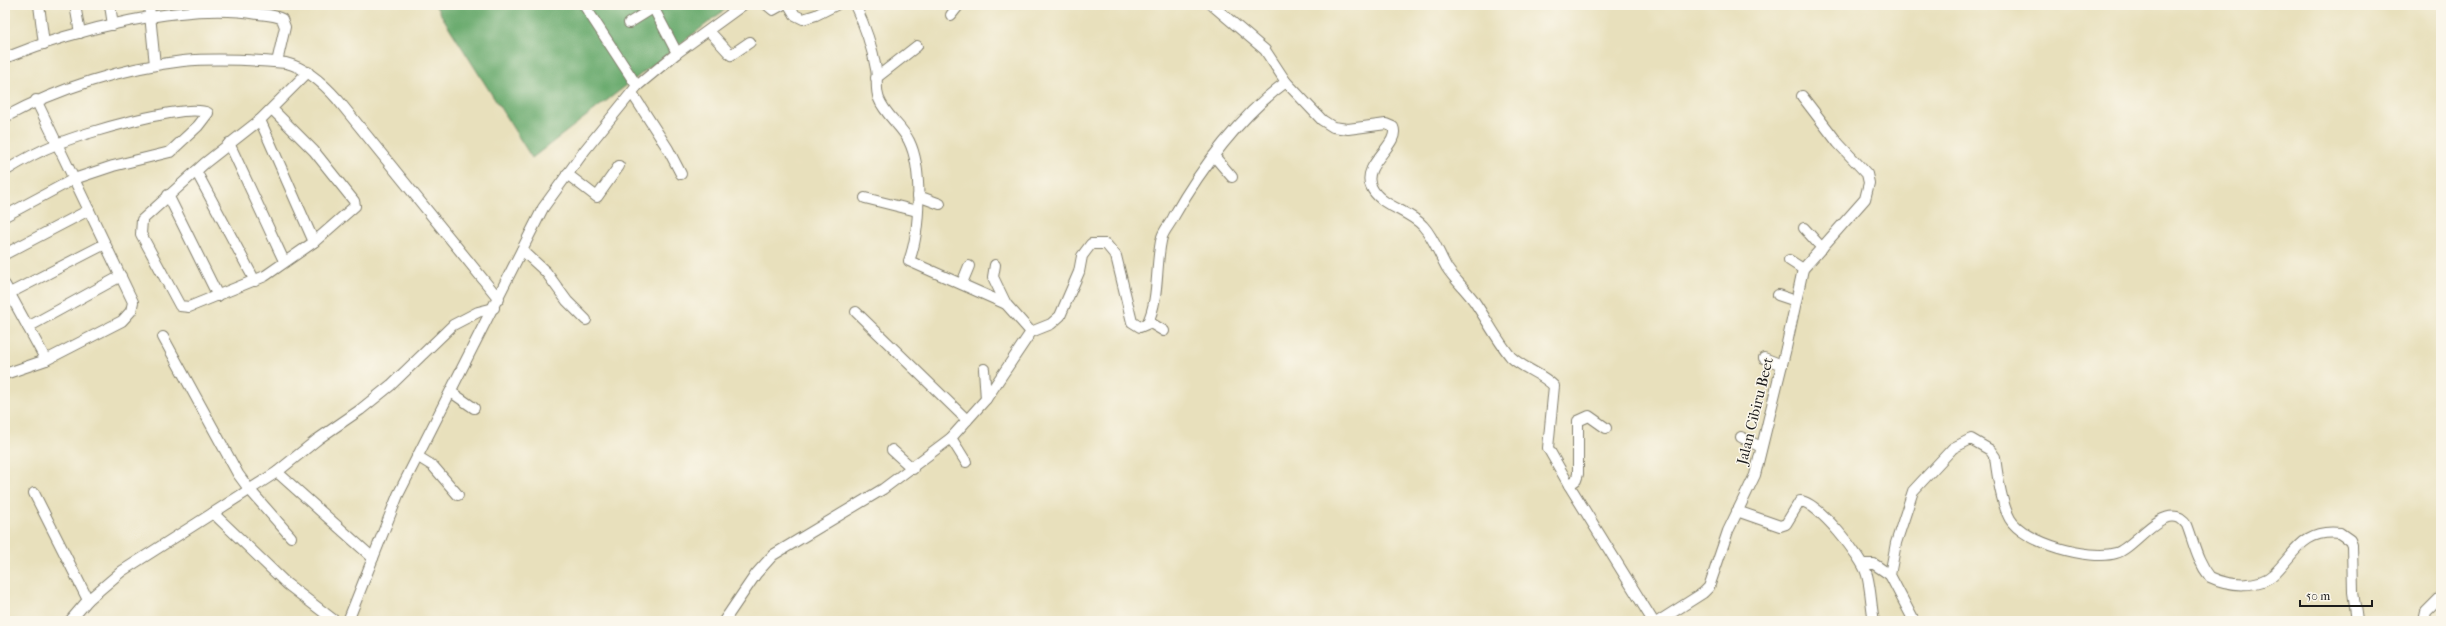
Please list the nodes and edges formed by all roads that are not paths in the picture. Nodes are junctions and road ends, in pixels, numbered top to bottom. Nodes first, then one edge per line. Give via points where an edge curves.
1 (40, 5) edge
2 (75, 5) edge
3 (110, 5) edge
4 (149, 5) edge
5 (584, 5) edge
6 (743, 5) edge
7 (768, 5) edge
8 (782, 5) edge
9 (789, 5) edge
10 (836, 5) edge
11 (855, 5) edge
12 (959, 5) edge
13 (1212, 5) edge
14 (654, 6) edge
15 (951, 15) dead end
16 (150, 17) junction
17 (629, 23) dead end
18 (113, 25) junction
19 (708, 31) junction
20 (80, 33) junction
21 (750, 42) dead end
22 (44, 44) junction
23 (918, 46) dead end
24 (677, 53) junction
25 (5, 57) edge
26 (277, 62) junction
27 (155, 65) junction
28 (308, 72) junction
29 (876, 78) junction
30 (1286, 82) junction
31 (634, 89) junction
32 (1802, 96) dead end
33 (36, 100) junction
34 (272, 109) junction
35 (5, 117) edge
36 (260, 120) junction
37 (229, 143) junction
38 (56, 144) junction
39 (1214, 156) junction
40 (619, 166) dead end
41 (5, 171) edge
42 (196, 171) junction
43 (567, 174) junction
44 (681, 174) dead end
45 (1232, 177) dead end
46 (74, 179) junction
47 (168, 195) junction
48 (918, 196) junction
49 (865, 198) dead end
50 (940, 204) dead end
51 (89, 210) junction
52 (917, 211) junction
53 (5, 216) edge
54 (1804, 228) dead end
55 (314, 242) junction
56 (105, 244) junction
57 (1822, 248) junction
58 (522, 250) junction
59 (5, 254) edge
60 (1789, 260) dead end
61 (284, 261) junction
62 (995, 265) dead end
63 (969, 266) dead end
64 (1803, 269) junction
65 (121, 276) junction
66 (255, 281) junction
67 (962, 283) junction
68 (7, 289) edge
69 (1778, 295) dead end
70 (218, 296) junction
71 (499, 298) junction
72 (1796, 301) junction
73 (1006, 304) junction
74 (494, 308) junction
75 (856, 312) dead end
76 (586, 320) dead end
77 (1149, 322) junction
78 (28, 327) junction
79 (1164, 331) dead end
80 (1031, 332) junction
81 (163, 337) dead end
82 (1764, 358) dead end
83 (46, 360) junction
84 (1782, 365) junction
85 (984, 369) dead end
86 (6, 370) edge
87 (451, 392) junction
88 (986, 399) junction
89 (474, 408) dead end
90 (967, 420) junction
91 (1606, 428) dead end
92 (1741, 437) dead end
93 (951, 438) junction
94 (1761, 448) junction
95 (892, 450) dead end
96 (417, 456) junction
97 (966, 462) dead end
98 (913, 469) junction
99 (277, 472) junction
100 (1569, 485) junction
101 (249, 489) junction
102 (34, 493) dead end
103 (458, 495) dead end
104 (1737, 511) junction
105 (213, 513) junction
106 (291, 537) dead end
107 (373, 558) junction
108 (1863, 564) junction
109 (1890, 575) junction
110 (2441, 597) edge
111 (88, 600) junction
112 (70, 621) edge
113 (335, 621) edge
114 (348, 621) edge
115 (724, 621) edge
116 (1653, 621) edge
117 (1659, 621) edge
118 (1874, 621) edge
119 (1914, 621) edge
120 (2357, 621) edge
121 (2424, 621) edge

1 - 22 street
2 - 20 street
3 - 18 street
4 - 16 street
5 - 31 street
6 - 19 street
7 - 8 street via 773,10
9 - 10 street via 795,15 803,19
11 - 29 street via 868,32
12 - 15 street
13 - 30 street via 1265,50
14 - 17 street
14 - 24 street
16 - 18 street
16 - 26 street via 218,9 279,18 284,22 284,27
16 - 27 street
18 - 20 street
19 - 21 street via 731,55
19 - 24 street
20 - 22 street
22 - 25 street
23 - 29 street
24 - 31 street
26 - 27 street via 212,60
26 - 28 street via 292,64
27 - 33 street via 103,78
28 - 34 street
28 - 71 street via 327,87 360,124 435,222
29 - 48 street via 880,101 909,140 916,158
30 - 39 street via 1257,106
30 - 100 street via 1322,120 1333,127 1348,129 1386,124 1393,127 1394,136 1371,170 1371,186 1382,198 1414,217 1423,226 1448,270 1474,300 1511,357 1554,386 1548,448
31 - 43 street
31 - 44 street
32 - 57 street, Jalan Cibiru Beet via 1838,143 1867,174 1870,184 1865,199
33 - 35 street
33 - 38 street
34 - 36 street
34 - 55 street via 314,151 354,201 353,210
36 - 37 street
36 - 55 street
37 - 42 street
37 - 61 street
38 - 41 street
38 - 46 street
38 - 46 street via 175,112 202,110 208,113 170,152
39 - 45 street
39 - 77 street via 1197,178 1162,236
40 - 43 street via 597,197
42 - 47 street
42 - 66 street
43 - 58 street via 543,208
46 - 51 street
46 - 53 street
47 - 70 street
47 - 70 street via 142,220 141,234 180,306 189,307
48 - 50 street
48 - 52 street
49 - 52 street
51 - 56 street
51 - 59 street
52 - 67 street via 915,238 909,261
54 - 57 street
55 - 61 street
56 - 65 street
56 - 68 street
57 - 64 street, Jalan Cibiru Beet
58 - 71 street
58 - 76 street via 546,272 567,301
60 - 64 street
61 - 66 street
62 - 73 street via 993,277
63 - 67 street
64 - 72 street, Jalan Cibiru Beet
65 - 78 street
65 - 83 street via 133,302 127,317
66 - 70 street
67 - 73 street
68 - 78 street
69 - 72 street
71 - 74 street
72 - 84 street, Jalan Cibiru Beet
73 - 80 street
74 - 87 street
74 - 99 street via 478,312 453,325 391,385
75 - 90 street
77 - 79 street
77 - 80 street via 1140,327 1132,322 1116,256 1106,244 1097,242 1086,247 1060,316 1051,324
78 - 83 street
80 - 88 street
81 - 101 street
82 - 84 street
83 - 86 street
84 - 94 street, Jalan Cibiru Beet
85 - 88 street
87 - 89 street
87 - 96 street
88 - 90 street
90 - 93 street
91 - 100 street via 1589,416 1578,421 1578,474 1576,480
92 - 94 street
93 - 97 street
93 - 98 street
94 - 104 street, Jalan Cibiru Beet via 1755,475
95 - 98 street
96 - 103 street via 433,466
96 - 107 street via 386,522
98 - 115 street via 883,490 773,554
99 - 101 street
99 - 107 street
100 - 116 street
101 - 105 street
101 - 106 street
102 - 111 street
104 - 108 street via 1783,525 1800,501 1806,502 1823,514
104 - 117 street, Jalan Cibiru Beet via 1707,590
105 - 111 street via 122,571
105 - 113 street via 288,584
107 - 114 street
108 - 109 street via 1874,564
108 - 118 street via 1867,574
109 - 119 street
109 - 120 street via 1896,543 1913,491 1953,448 1970,439 1990,450 1995,457 2010,520 2022,531 2044,543 2080,554 2116,553 2155,524 2172,517 2180,518 2186,523 2194,548 2210,577 2237,584 2249,584 2275,573 2293,550 2306,539 2340,533 2350,540 2352,545 2353,592
110 - 121 street via 2426,612
111 - 112 street

